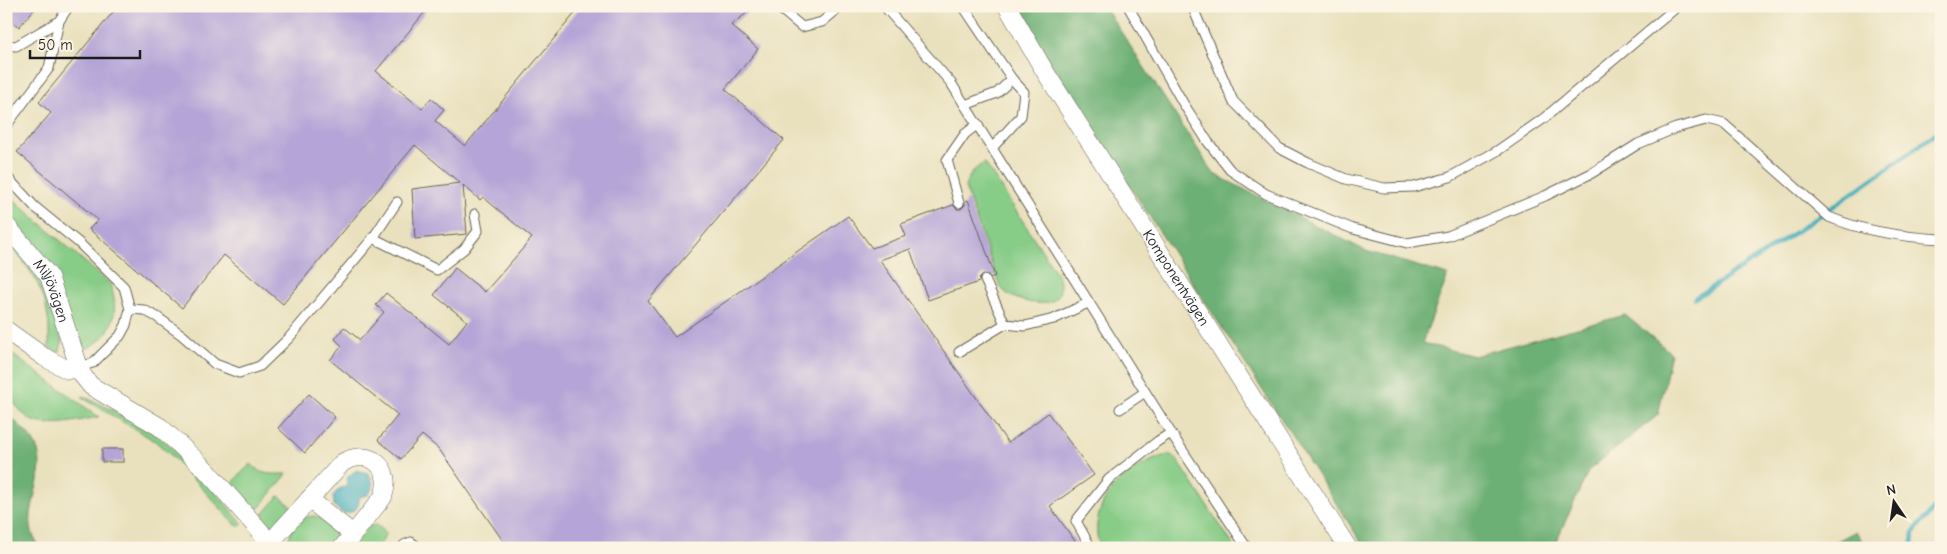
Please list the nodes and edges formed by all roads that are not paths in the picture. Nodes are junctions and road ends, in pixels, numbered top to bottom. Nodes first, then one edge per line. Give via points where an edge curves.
1 (70, 6) edge
2 (777, 6) edge
3 (841, 6) edge
4 (884, 6) edge
5 (963, 6) edge
6 (1007, 6) edge
7 (1128, 6) edge
8 (1192, 6) edge
9 (1678, 6) edge
10 (59, 21) junction
11 (6, 45) edge
12 (1012, 79) junction
13 (965, 105) junction
14 (978, 124) junction
15 (6, 126) edge
16 (992, 147) junction
17 (6, 176) edge
18 (396, 202) dead end
19 (959, 203) dead end
20 (475, 214) dead end
21 (6, 225) edge
22 (374, 238) junction
23 (1941, 239) edge
24 (986, 280) dead end
25 (1088, 302) junction
26 (130, 309) junction
27 (1005, 324) junction
28 (6, 330) edge
29 (959, 352) dead end
30 (79, 367) junction
31 (1145, 392) junction
32 (1120, 409) dead end
33 (1171, 433) junction
34 (309, 499) junction
35 (353, 534) junction
36 (404, 545) dead end
37 (269, 546) edge
38 (342, 548) edge
39 (419, 548) edge
40 (1091, 548) edge
41 (1248, 548) edge
42 (1348, 548) edge

1 - 10 lane
2 - 3 lane via 802,27 822,22
4 - 13 lane via 952,84
5 - 12 lane
6 - 42 street, Komponentvägen via 1044,70
7 - 23 lane via 1183,103 1230,170 1266,194 1353,229 1407,242 1448,236 1545,196 1592,173 1638,144 1706,120 1724,124 1829,217 1848,225
8 - 9 lane via 1233,101 1279,148 1346,179 1384,188 1414,187 1450,177 1497,151 1543,119
10 - 11 lane via 16,46
10 - 15 lane via 50,68
12 - 13 lane via 997,93
12 - 16 lane via 1024,92 1021,116
13 - 14 lane
14 - 16 lane
14 - 19 lane via 965,134 947,160
16 - 25 lane
17 - 26 lane via 35,207 124,287
18 - 22 lane
20 - 22 lane via 478,231 464,249 437,270
21 - 30 street, Miljövägen via 49,276
22 - 26 lane via 289,338 260,366 239,373 215,364 157,317 144,310
24 - 27 lane
25 - 27 lane via 1054,319 1025,326
25 - 31 lane
26 - 30 lane via 120,336 93,363
27 - 29 lane
28 - 30 street via 68,370
30 - 37 street, Miljövägen via 91,386 160,427 180,444 261,532
31 - 32 lane
31 - 33 lane
33 - 40 lane via 1109,479 1076,521
33 - 41 lane
34 - 35 street
34 - 35 street via 342,463 351,458 371,458 381,466 387,488 384,497
34 - 37 street
35 - 38 street
36 - 39 lane via 410,542

